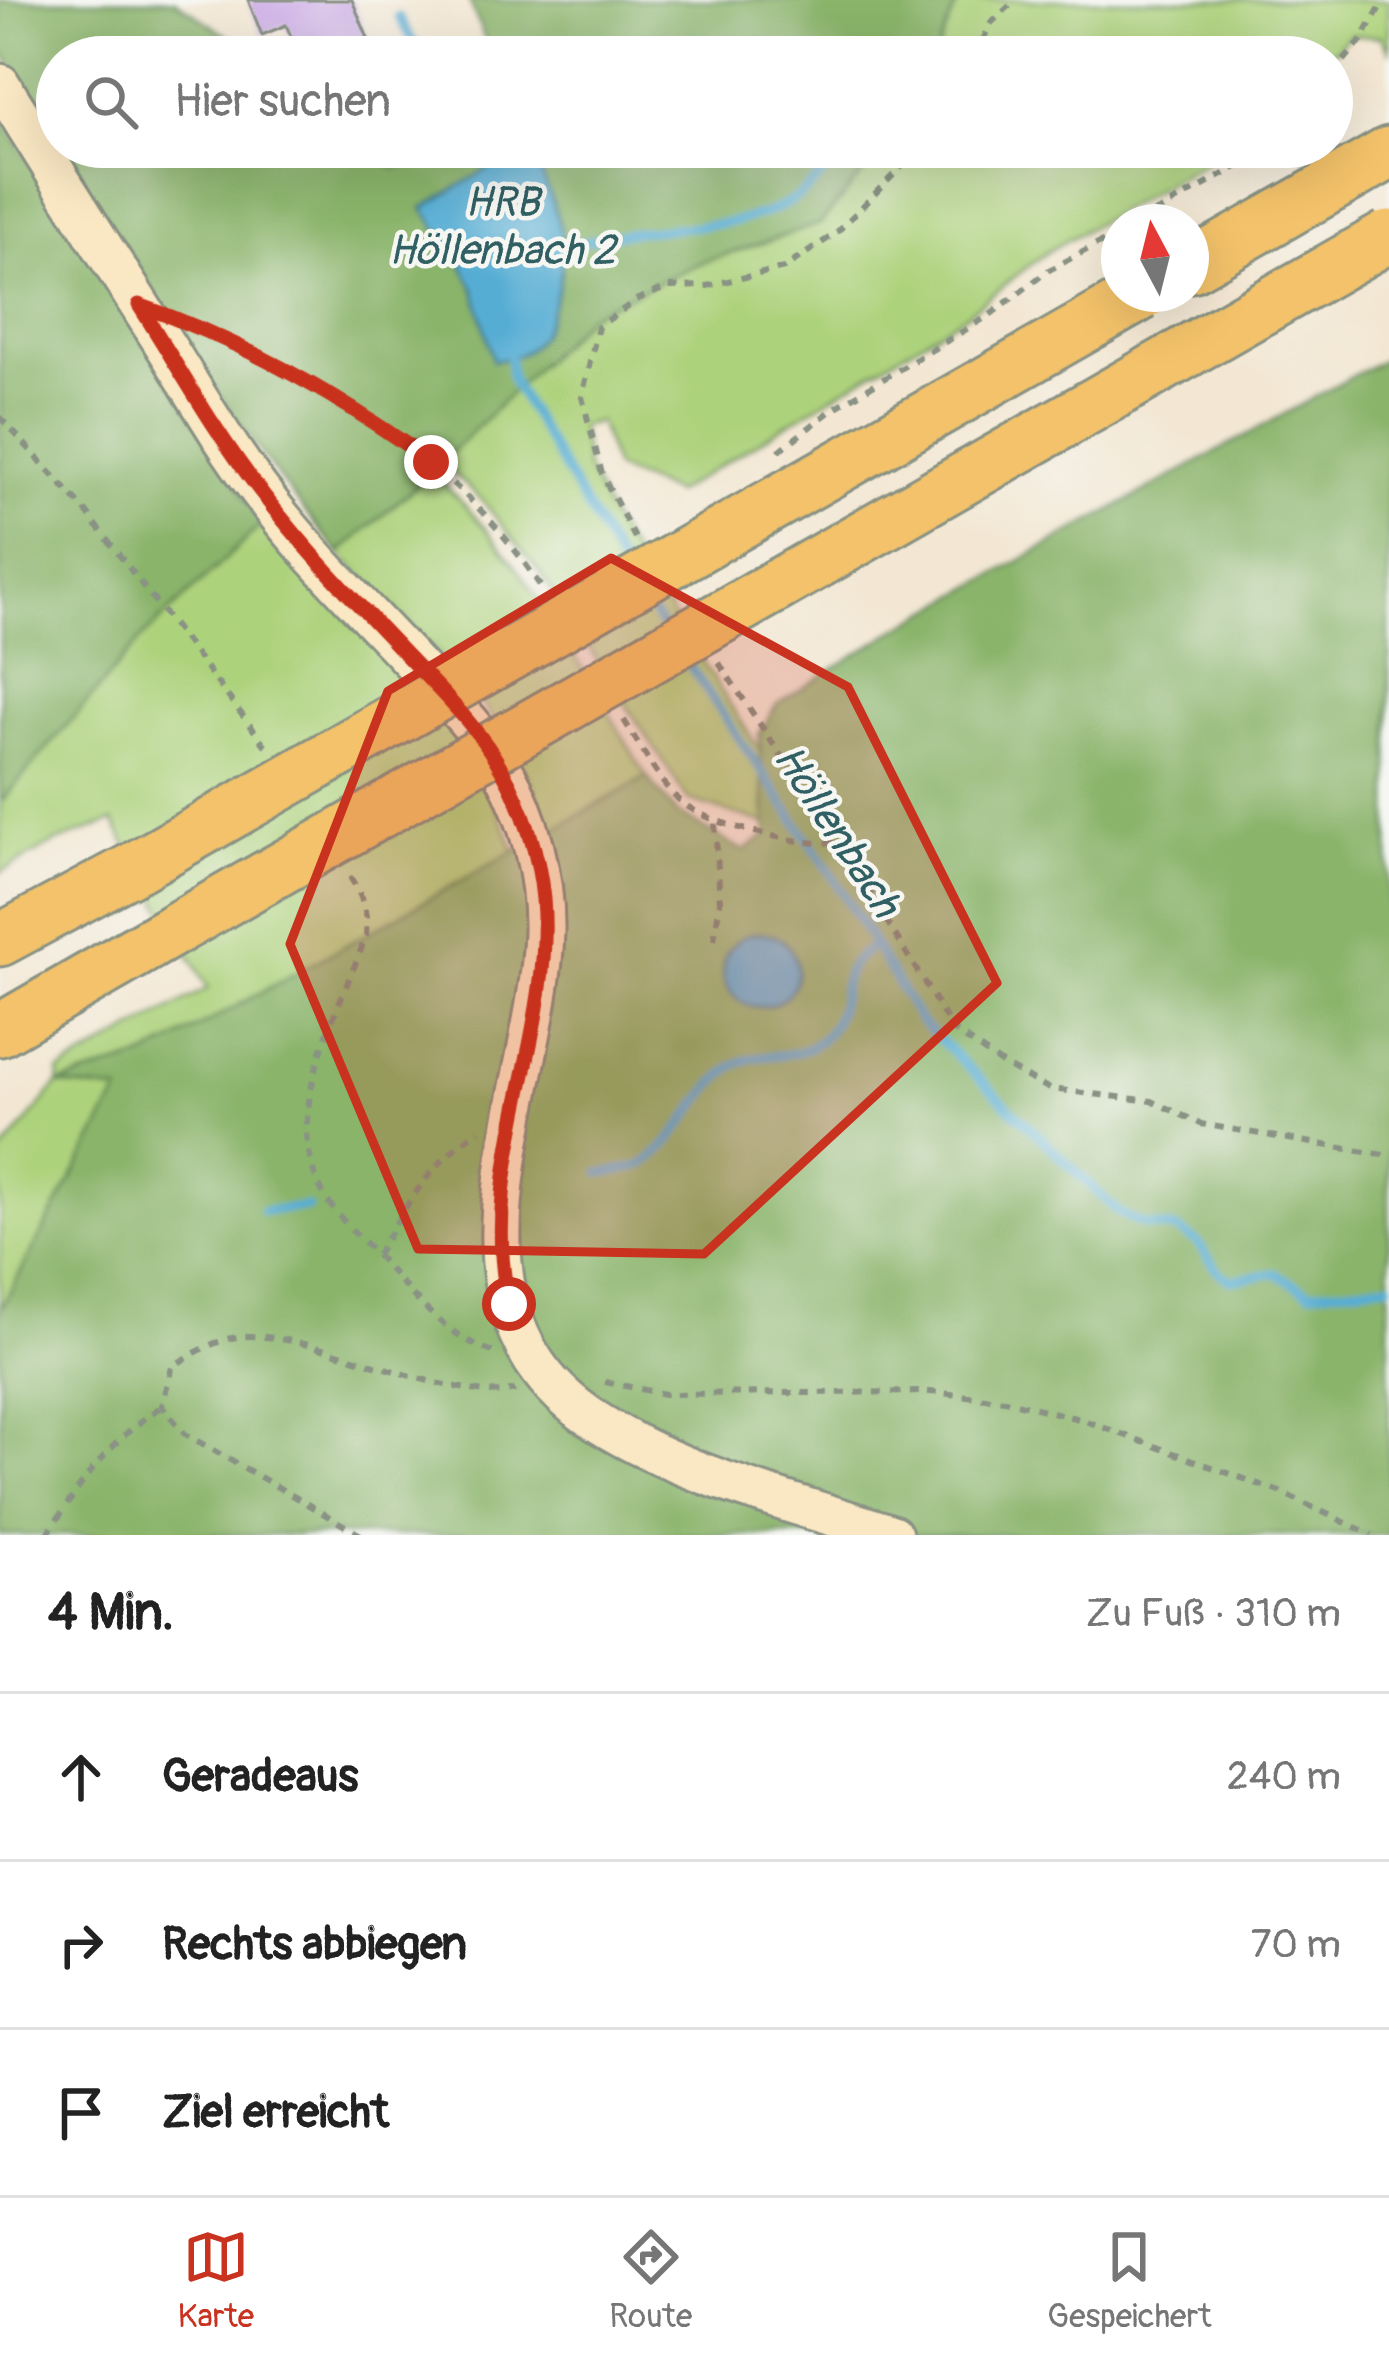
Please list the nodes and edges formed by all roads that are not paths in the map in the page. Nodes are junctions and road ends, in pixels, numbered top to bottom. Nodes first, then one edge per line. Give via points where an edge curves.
1 (0, 84) edge
2 (36, 141) edge
3 (1389, 153) edge
4 (53, 168) edge
5 (1389, 236) edge
6 (1209, 256) edge
7 (1110, 312) edge
8 (0, 940) edge
9 (0, 1030) edge
10 (892, 1535) edge

1 - 2 main road
3 - 6 highway
4 - 10 main road via 256,486 462,714 502,768 532,841 543,900 541,966 500,1250 509,1304 539,1369 587,1415 653,1451
5 - 9 highway, bridge
7 - 8 highway, bridge

